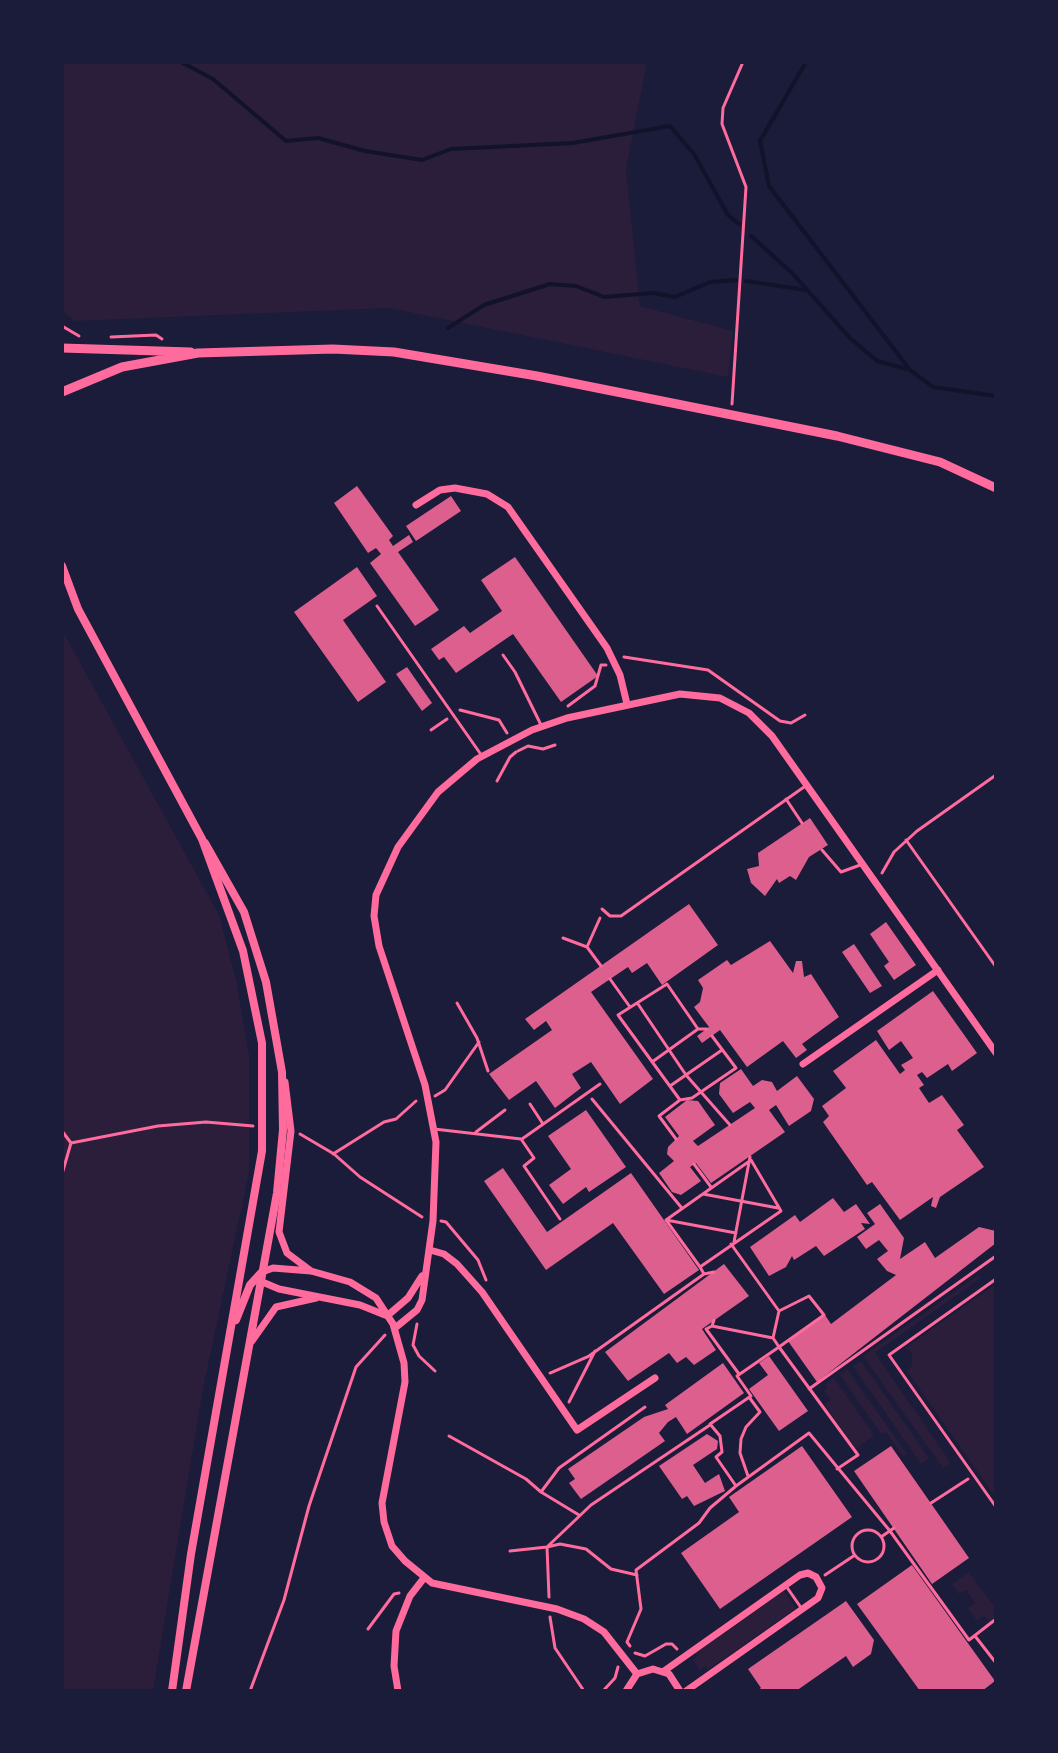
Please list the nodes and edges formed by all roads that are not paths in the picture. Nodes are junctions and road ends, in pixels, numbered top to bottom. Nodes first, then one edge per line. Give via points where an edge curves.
1 (62, 348) edge
2 (198, 353) junction
3 (62, 392) edge
4 (996, 488) edge
5 (416, 505) dead end
6 (62, 566) edge
7 (377, 606) dead end
8 (503, 655) dead end
9 (627, 704) junction
10 (541, 727) junction
11 (482, 756) junction
12 (807, 785) junction
13 (786, 799) junction
14 (802, 823) dead end
15 (202, 839) junction
16 (822, 850) dead end
17 (863, 864) junction
18 (602, 909) dead end
19 (938, 970) junction
20 (996, 1053) edge
21 (803, 1064) dead end
22 (282, 1077) junction
23 (600, 1084) dead end
24 (530, 1104) dead end
25 (505, 1110) dead end
26 (543, 1124) junction
27 (434, 1129) junction
28 (476, 1132) junction
29 (521, 1139) junction
30 (560, 1219) dead end
31 (246, 1249) junction
32 (430, 1250) junction
33 (311, 1271) junction
34 (424, 1272) junction
35 (260, 1276) junction
36 (996, 1279) edge
37 (322, 1297) junction
38 (387, 1316) junction
39 (232, 1328) junction
40 (395, 1328) junction
41 (249, 1347) junction
42 (655, 1378) dead end
43 (996, 1507) edge
44 (424, 1578) junction
45 (785, 1585) junction
46 (802, 1609) junction
47 (664, 1671) junction
48 (637, 1674) junction
49 (172, 1691) edge
50 (186, 1691) edge
51 (398, 1691) edge
52 (626, 1691) edge
53 (683, 1691) edge

1 - 2 main road
2 - 3 main road via 122,367
2 - 4 main road via 394,352 510,371 837,436 940,462
5 - 9 street via 440,490 455,488 487,494 508,507 603,642 617,667
6 - 15 street via 78,609
7 - 11 lane
8 - 10 lane
9 - 10 street
9 - 12 street via 680,694 727,701 762,723
10 - 11 street
11 - 27 street via 418,816 376,895 379,946
12 - 13 lane
12 - 17 street
13 - 14 lane
13 - 18 lane via 621,916
15 - 22 street via 222,867 254,938 276,1023
15 - 31 street via 243,951 262,1043 262,1151
16 - 17 lane via 841,872
17 - 19 street
19 - 20 street
19 - 21 street
22 - 33 street via 291,1124 279,1232 287,1253
22 - 35 street via 281,1166
23 - 26 lane
24 - 26 lane
25 - 28 lane
26 - 29 lane
27 - 28 lane
27 - 32 street
28 - 29 lane
29 - 30 lane via 534,1158 524,1166
31 - 35 street via 248,1263
31 - 39 street
32 - 34 street
32 - 42 street via 457,1264 482,1292 577,1430
33 - 35 street via 273,1268
33 - 38 street via 367,1291
34 - 38 street via 412,1293
34 - 40 street via 419,1306
35 - 37 street via 279,1289
35 - 39 street
35 - 41 street
36 - 43 lane via 889,1355
37 - 38 street
37 - 41 street via 276,1307
38 - 40 street
39 - 49 street
40 - 44 street via 405,1382 385,1482 384,1522 392,1546
41 - 50 street
44 - 48 street via 575,1615 604,1632
44 - 51 street via 396,1631
45 - 46 lane
45 - 46 street via 805,1573 818,1580 821,1595
45 - 47 street
46 - 53 street
47 - 48 street
47 - 53 street
48 - 52 street

